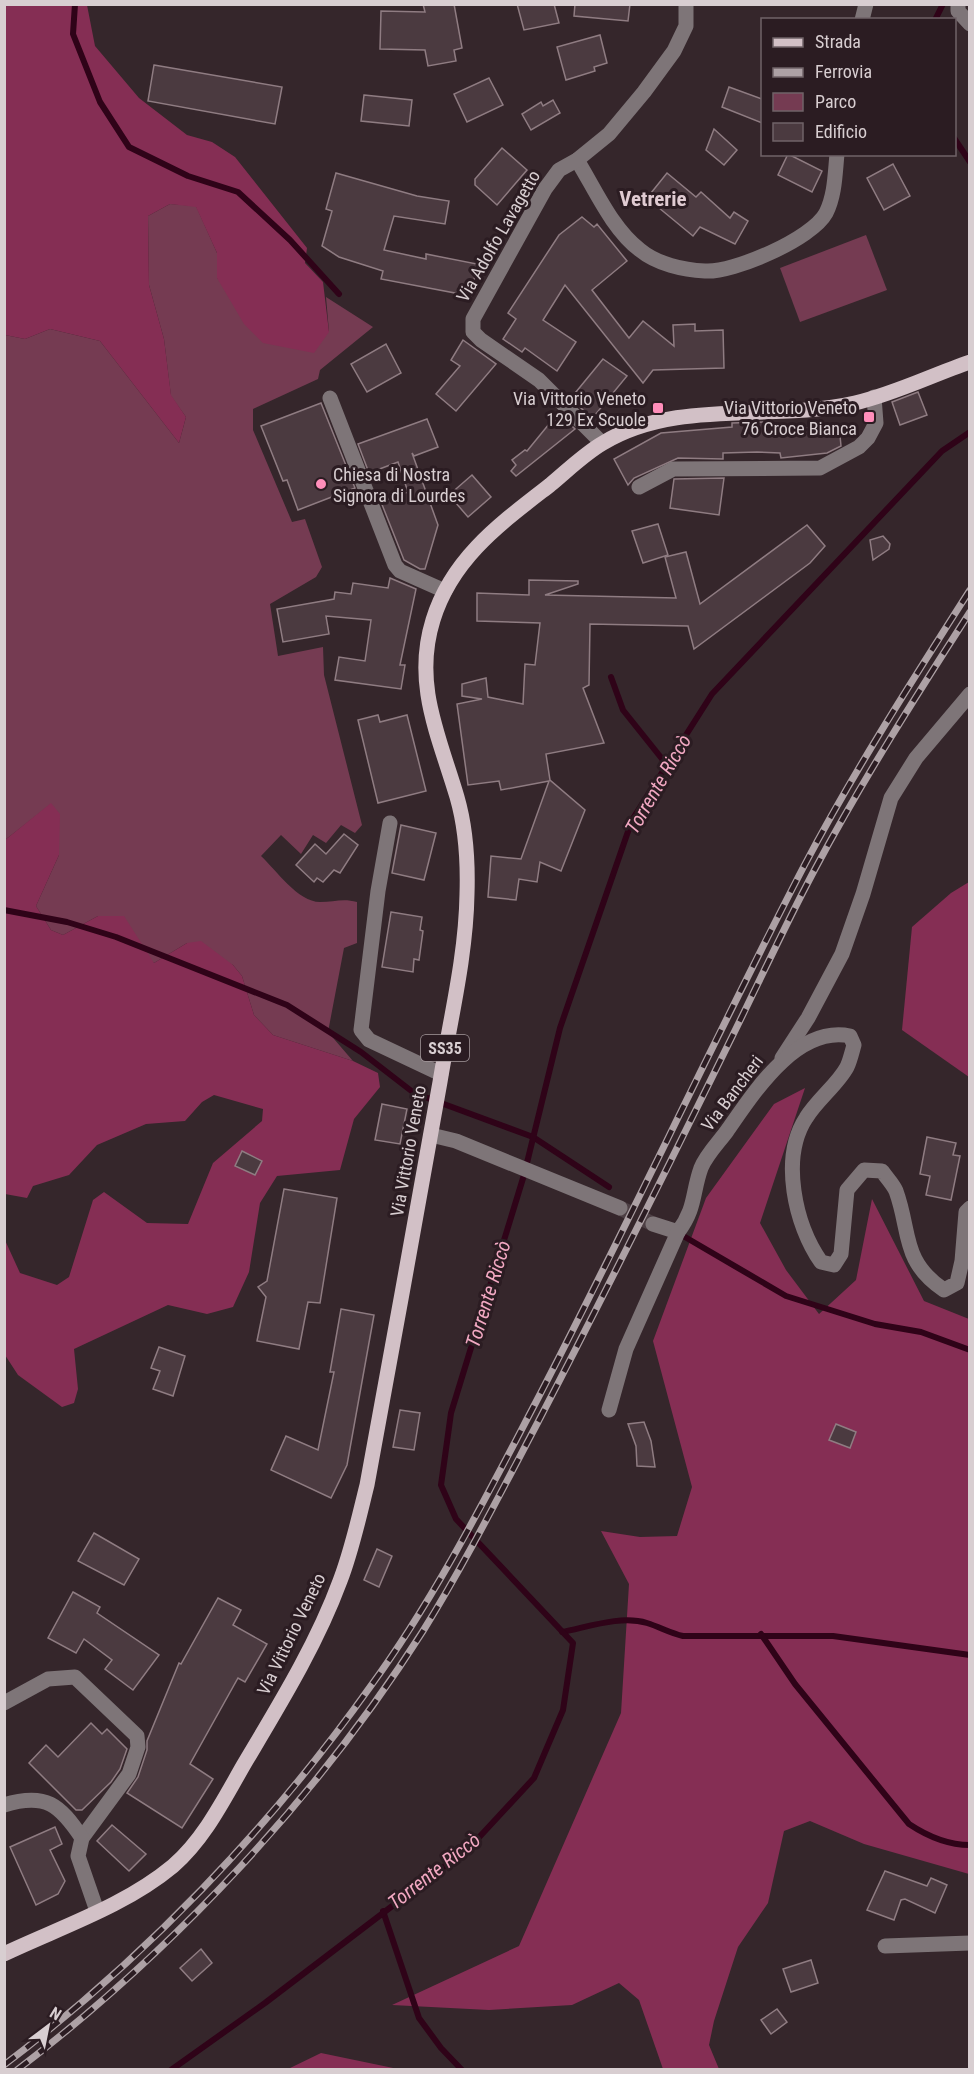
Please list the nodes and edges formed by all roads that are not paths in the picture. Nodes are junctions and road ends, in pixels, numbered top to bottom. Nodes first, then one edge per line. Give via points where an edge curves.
1 (686, 4) edge
2 (958, 4) edge
3 (969, 24) edge
4 (837, 156) edge
5 (577, 160) junction
6 (969, 362) edge
7 (874, 397) junction
8 (330, 398) dead end
9 (602, 443) junction
10 (639, 487) dead end
11 (445, 591) junction
12 (969, 694) edge
13 (390, 823) dead end
14 (779, 1062) junction
15 (441, 1074) junction
16 (431, 1136) junction
17 (620, 1208) tunnel mouth
18 (969, 1208) edge
19 (653, 1224) tunnel mouth
20 (678, 1232) junction
21 (609, 1410) dead end
22 (4, 1703) edge
23 (4, 1805) edge
24 (82, 1838) junction
25 (97, 1911) junction
26 (969, 1942) edge
27 (885, 1946) dead end
28 (4, 1954) edge

1 - 5 street, Via Adolfo Lavagetto via 686,26 674,51 609,134
2 - 3 street via 958,11
4 - 5 street via 832,196 825,214 812,229 780,249 707,272 670,266 640,250 618,226
5 - 9 street, Via Adolfo Lavagetto via 559,170 545,189 473,319 473,332 539,380
6 - 7 main road, Via Vittorio Veneto / SS35
7 - 9 main road, Via Vittorio Veneto / SS35 via 811,410 682,416 654,421
7 - 10 street via 876,423 868,438 820,468 673,469
8 - 11 street via 395,565 400,571
9 - 11 main road, Via Vittorio Veneto / SS35 via 487,535
11 - 15 main road, Via Vittorio Veneto / SS35 via 426,651 425,680 464,832 467,893 466,923
12 - 14 street via 916,758 891,798 842,954
13 - 15 street via 360,1030 369,1040
14 - 18 street, Via Bancheri via 814,1041 837,1033 850,1036 854,1046 847,1068 804,1120 791,1162 810,1247 821,1262 834,1265 841,1254 847,1190 864,1170 882,1171 895,1189 910,1253 932,1282 944,1290 957,1283
14 - 20 street, Via Bancheri via 701,1167 690,1217
15 - 16 main road, Via Vittorio Veneto / SS35
16 - 17 street via 456,1141
16 - 25 main road, Via Vittorio Veneto / SS35 via 367,1485 354,1539 326,1615 216,1814 191,1848 137,1891
19 - 20 street
20 - 21 street, Via Bancheri via 627,1348
22 - 24 street via 48,1679 75,1677 137,1736 138,1747 129,1774
23 - 24 street via 21,1800 52,1802
24 - 25 street via 78,1856
25 - 28 main road, Via Vittorio Veneto / SS35
26 - 27 street

